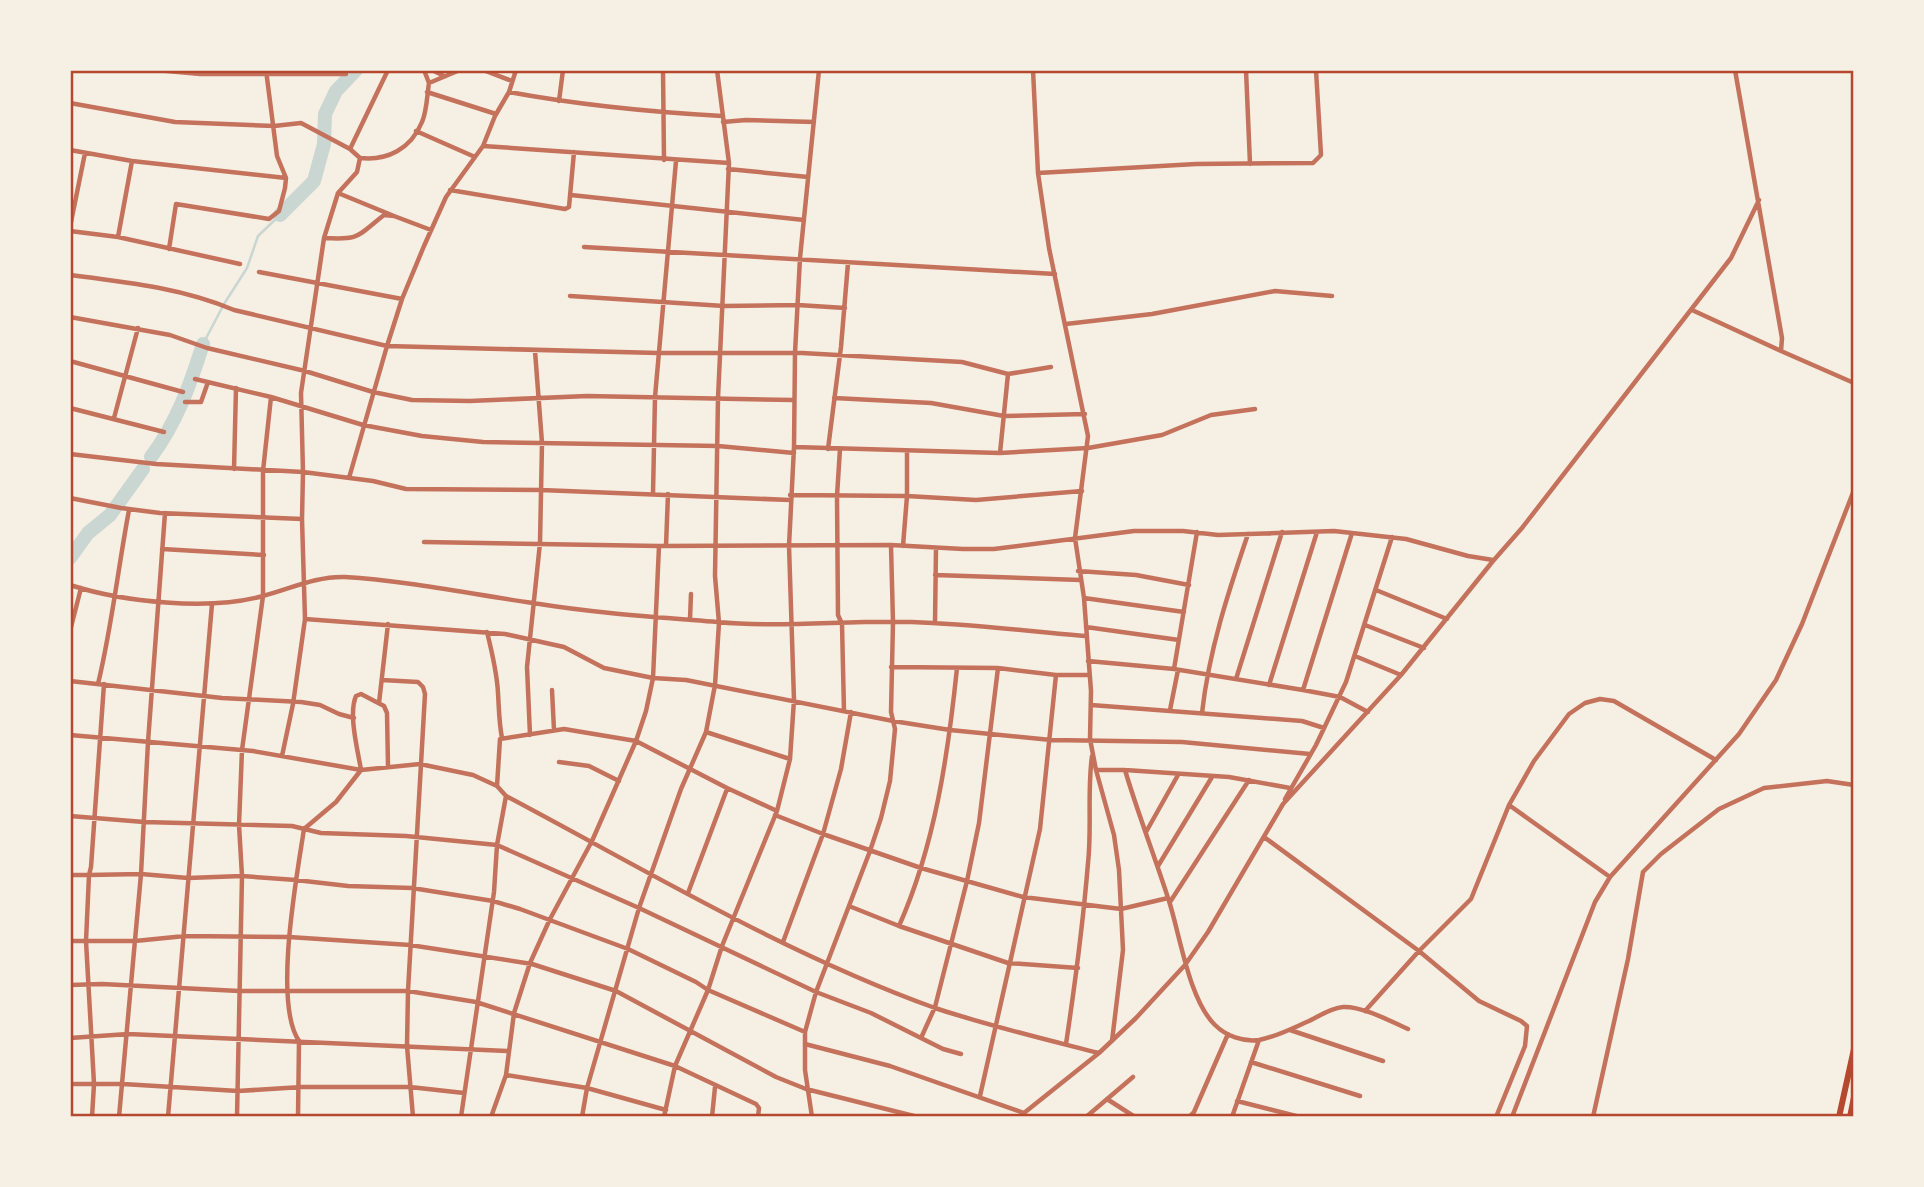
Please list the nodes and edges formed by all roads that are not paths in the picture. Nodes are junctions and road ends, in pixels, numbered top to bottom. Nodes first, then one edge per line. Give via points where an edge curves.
1 (156, 70) edge
2 (388, 70) edge
3 (424, 70) edge
4 (432, 70) edge
5 (460, 70) edge
6 (482, 70) edge
7 (516, 70) edge
8 (563, 70) edge
9 (663, 70) edge
10 (717, 70) edge
11 (819, 70) edge
12 (1033, 70) edge
13 (1245, 70) edge
14 (1316, 70) edge
15 (1735, 70) edge
16 (266, 72) edge
17 (346, 75) dead end
18 (445, 76) junction
19 (512, 81) junction
20 (429, 83) junction
21 (428, 92) junction
22 (509, 92) junction
23 (559, 101) junction
24 (70, 103) edge
25 (664, 113) junction
26 (496, 114) junction
27 (722, 119) junction
28 (814, 122) junction
29 (274, 125) junction
30 (416, 131) junction
31 (483, 146) junction
32 (350, 149) junction
33 (70, 150) edge
34 (575, 152) junction
35 (85, 153) junction
36 (475, 157) junction
37 (359, 158) junction
38 (664, 159) junction
39 (676, 160) junction
40 (132, 161) junction
41 (1250, 164) junction
42 (728, 166) junction
43 (1038, 173) junction
44 (808, 177) junction
45 (286, 178) junction
46 (450, 190) junction
47 (338, 193) junction
48 (571, 195) junction
49 (1759, 200) junction
50 (671, 205) junction
51 (727, 211) junction
52 (394, 216) junction
53 (804, 220) junction
54 (70, 229) edge
55 (431, 230) junction
56 (118, 237) junction
57 (324, 238) junction
58 (584, 247) dead end
59 (169, 249) junction
60 (668, 253) junction
61 (725, 256) junction
62 (800, 258) junction
63 (848, 263) junction
64 (240, 264) dead end
65 (259, 272) dead end
66 (1055, 274) junction
67 (70, 275) edge
68 (316, 283) junction
69 (570, 296) dead end
70 (1332, 296) dead end
71 (402, 299) junction
72 (663, 302) junction
73 (798, 305) junction
74 (724, 306) junction
75 (845, 308) junction
76 (1692, 310) junction
77 (70, 317) edge
78 (1066, 324) junction
79 (138, 328) junction
80 (310, 328) junction
81 (387, 346) junction
82 (535, 351) junction
83 (1781, 351) junction
84 (720, 352) junction
85 (658, 353) junction
86 (795, 353) junction
87 (840, 354) junction
88 (70, 362) edge
89 (1051, 368) dead end
90 (304, 372) junction
91 (1008, 374) junction
92 (126, 376) junction
93 (195, 379) dead end
94 (208, 382) junction
95 (1854, 383) edge
96 (236, 388) junction
97 (183, 392) dead end
98 (373, 392) junction
99 (271, 397) junction
100 (655, 397) junction
101 (538, 398) junction
102 (718, 398) junction
103 (834, 398) junction
104 (794, 400) junction
105 (185, 402) dead end
106 (301, 405) junction
107 (70, 408) edge
108 (1255, 409) dead end
109 (1085, 414) junction
110 (1004, 416) junction
111 (114, 418) junction
112 (363, 425) junction
113 (164, 432) dead end
114 (542, 443) junction
115 (652, 444) junction
116 (718, 446) junction
117 (1088, 448) junction
118 (828, 449) junction
119 (840, 449) junction
120 (794, 450) junction
121 (906, 451) junction
122 (1000, 453) junction
123 (70, 454) edge
124 (234, 469) junction
125 (263, 471) junction
126 (303, 472) junction
127 (349, 478) junction
128 (541, 490) junction
129 (1082, 491) junction
130 (1854, 491) edge
131 (653, 494) junction
132 (668, 494) junction
133 (717, 496) junction
134 (837, 496) junction
135 (907, 496) junction
136 (790, 497) junction
137 (70, 498) edge
138 (130, 510) junction
139 (165, 513) junction
140 (263, 517) junction
141 (302, 519) junction
142 (1197, 532) junction
143 (1282, 532) junction
144 (1317, 532) junction
145 (1352, 533) junction
146 (1248, 534) junction
147 (1392, 537) junction
148 (1075, 538) junction
149 (424, 542) dead end
150 (540, 543) junction
151 (715, 545) junction
152 (891, 545) junction
153 (659, 546) junction
154 (666, 546) junction
155 (789, 546) junction
156 (837, 546) junction
157 (903, 546) junction
158 (936, 548) junction
159 (162, 549) junction
160 (264, 555) junction
161 (1493, 561) junction
162 (1078, 571) junction
163 (935, 575) junction
164 (1080, 580) junction
165 (70, 584) edge
166 (303, 584) junction
167 (1189, 585) junction
168 (81, 588) junction
169 (1376, 590) junction
170 (691, 594) dead end
171 (114, 595) junction
172 (263, 596) junction
173 (1084, 598) junction
174 (158, 600) junction
175 (212, 604) junction
176 (534, 604) junction
177 (1184, 612) junction
178 (656, 615) junction
179 (304, 619) junction
180 (690, 619) junction
181 (1447, 619) junction
182 (893, 622) junction
183 (719, 623) junction
184 (388, 624) junction
185 (842, 624) junction
186 (935, 624) junction
187 (1365, 625) junction
188 (792, 626) junction
189 (1086, 628) junction
190 (70, 631) edge
191 (487, 632) junction
192 (1086, 636) junction
193 (531, 638) junction
194 (1179, 640) junction
195 (1424, 648) junction
196 (1355, 656) junction
197 (1088, 661) junction
198 (891, 667) junction
199 (957, 667) junction
200 (999, 668) junction
201 (1176, 669) junction
202 (1206, 674) junction
203 (1056, 675) junction
204 (1089, 675) junction
205 (1401, 675) junction
206 (653, 678) junction
207 (1237, 679) junction
208 (382, 680) junction
209 (70, 681) edge
210 (101, 684) junction
211 (715, 685) junction
212 (1269, 685) junction
213 (152, 690) junction
214 (552, 690) dead end
215 (1303, 690) junction
216 (204, 696) junction
217 (1339, 697) junction
218 (248, 699) junction
219 (794, 699) junction
220 (293, 704) junction
221 (379, 704) junction
222 (1090, 705) junction
223 (1170, 710) junction
224 (844, 711) junction
225 (851, 712) junction
226 (1368, 712) junction
227 (1202, 713) junction
228 (354, 718) junction
229 (892, 721) junction
230 (1324, 728) junction
231 (554, 730) junction
232 (950, 730) junction
233 (706, 732) junction
234 (70, 735) edge
235 (530, 735) junction
236 (992, 735) junction
237 (99, 738) junction
238 (502, 738) junction
239 (1090, 739) junction
240 (1051, 740) junction
241 (636, 741) junction
242 (148, 742) junction
243 (199, 747) junction
244 (242, 750) junction
245 (1092, 753) junction
246 (1310, 754) junction
247 (282, 756) junction
248 (790, 758) junction
249 (1716, 760) junction
250 (559, 762) dead end
251 (420, 764) junction
252 (388, 766) junction
253 (691, 768) junction
254 (360, 770) junction
255 (1096, 770) junction
256 (1125, 770) junction
257 (1178, 775) junction
258 (1212, 777) junction
259 (1249, 780) junction
260 (619, 781) junction
261 (1854, 785) edge
262 (497, 786) junction
263 (727, 788) junction
264 (1290, 788) junction
265 (506, 796) junction
266 (1283, 803) junction
267 (1509, 805) junction
268 (776, 813) junction
269 (70, 816) edge
270 (93, 818) junction
271 (144, 822) junction
272 (194, 823) junction
273 (239, 825) junction
274 (304, 829) junction
275 (1145, 832) junction
276 (823, 834) junction
277 (416, 837) junction
278 (1264, 837) junction
279 (592, 841) junction
280 (497, 845) junction
281 (870, 851) junction
282 (1157, 867) junction
283 (921, 868) junction
284 (652, 873) junction
285 (141, 874) junction
286 (70, 875) edge
287 (89, 875) junction
288 (242, 876) junction
289 (1610, 877) junction
290 (188, 878) junction
291 (572, 878) junction
292 (296, 880) junction
293 (967, 881) junction
294 (412, 888) junction
295 (688, 893) junction
296 (1023, 897) junction
297 (1169, 900) junction
298 (493, 901) junction
299 (1083, 903) junction
300 (849, 906) junction
301 (639, 908) junction
302 (1121, 909) junction
303 (734, 918) junction
304 (550, 919) junction
305 (900, 926) junction
306 (185, 936) junction
307 (239, 937) junction
308 (289, 937) junction
309 (70, 941) edge
310 (86, 941) junction
311 (135, 941) junction
312 (783, 942) junction
313 (952, 944) junction
314 (410, 945) junction
315 (722, 946) junction
316 (628, 949) junction
317 (1419, 951) junction
318 (484, 956) junction
319 (530, 963) junction
320 (827, 964) junction
321 (1008, 964) junction
322 (1185, 965) junction
323 (1077, 968) junction
324 (87, 984) junction
325 (70, 985) edge
326 (130, 985) junction
327 (178, 988) junction
328 (239, 990) junction
329 (708, 990) junction
330 (288, 991) junction
331 (408, 991) junction
332 (616, 991) junction
333 (816, 992) junction
334 (476, 1002) junction
335 (935, 1007) junction
336 (1365, 1011) junction
337 (514, 1013) junction
338 (995, 1026) junction
339 (1408, 1029) dead end
340 (1289, 1030) junction
341 (688, 1032) junction
342 (805, 1032) junction
343 (128, 1034) junction
344 (1227, 1034) junction
345 (173, 1036) junction
346 (91, 1037) junction
347 (70, 1038) edge
348 (920, 1038) junction
349 (239, 1039) junction
350 (1259, 1040) junction
351 (299, 1041) junction
352 (600, 1041) junction
353 (1112, 1041) junction
354 (805, 1044) junction
355 (1066, 1044) junction
356 (407, 1046) junction
357 (470, 1048) junction
358 (1854, 1049) edge
359 (508, 1051) junction
360 (1099, 1053) junction
361 (961, 1054) dead end
362 (1383, 1061) dead end
363 (1251, 1062) junction
364 (675, 1066) junction
365 (506, 1075) junction
366 (1133, 1077) dead end
367 (70, 1084) edge
368 (94, 1084) junction
369 (123, 1084) junction
370 (300, 1087) junction
371 (410, 1087) junction
372 (715, 1087) junction
373 (170, 1088) junction
374 (587, 1088) junction
375 (806, 1089) junction
376 (238, 1091) junction
377 (464, 1093) junction
378 (980, 1096) junction
379 (1360, 1096) dead end
380 (1854, 1097) edge
381 (1107, 1099) junction
382 (1237, 1101) junction
383 (666, 1110) junction
384 (1024, 1113) junction
385 (92, 1117) edge
386 (119, 1117) edge
387 (168, 1117) edge
388 (237, 1117) edge
389 (298, 1117) edge
390 (413, 1117) edge
391 (461, 1117) edge
392 (491, 1117) edge
393 (582, 1117) edge
394 (664, 1117) edge
395 (712, 1117) edge
396 (758, 1117) edge
397 (812, 1117) edge
398 (919, 1117) edge
399 (1019, 1117) edge
400 (1086, 1117) edge
401 (1136, 1117) edge
402 (1189, 1117) edge
403 (1232, 1117) edge
404 (1300, 1117) edge
405 (1496, 1117) edge
406 (1512, 1117) edge
407 (1593, 1117) edge
408 (1839, 1117) edge
409 (1850, 1117) edge

1 - 16 street
2 - 32 street
3 - 20 street
4 - 18 street
5 - 18 street
6 - 19 street
7 - 19 street
8 - 23 street
9 - 25 street
10 - 27 street
11 - 28 street
12 - 43 street
13 - 41 street
14 - 41 street via 1318,160
15 - 49 street
16 - 17 street
16 - 29 street
18 - 20 street
19 - 22 street
20 - 21 street
21 - 26 street
21 - 30 street
22 - 23 street
22 - 26 street
23 - 25 street
24 - 29 street via 175,122
25 - 27 street
25 - 38 street
26 - 31 street
27 - 28 street
27 - 42 street
28 - 44 street
29 - 32 street via 301,123
29 - 45 street via 277,156
30 - 36 street
30 - 37 street via 406,145 386,158
31 - 34 street
31 - 36 street
32 - 37 street
33 - 35 street
34 - 38 street
34 - 48 street
35 - 40 street
35 - 54 street
36 - 46 street
37 - 47 street via 357,172
38 - 39 street
39 - 42 street
39 - 50 street
40 - 45 street
40 - 56 street
41 - 43 street
42 - 44 street
42 - 51 street
43 - 66 street
44 - 53 street
45 - 59 street via 279,211 270,219 176,204
46 - 48 street via 565,209
46 - 55 street
47 - 52 street
47 - 57 street
48 - 50 street
49 - 76 street via 1731,258
49 - 83 street
50 - 51 street
50 - 60 street
51 - 53 street
51 - 61 street
52 - 55 street
52 - 57 street via 384,215 351,240
53 - 62 street
54 - 56 street
55 - 71 street
56 - 59 street
57 - 68 street
58 - 60 street
59 - 64 street
60 - 61 street
60 - 72 street
61 - 62 street
61 - 74 street
62 - 63 street
62 - 73 street
63 - 66 street
63 - 75 street
65 - 68 street
66 - 78 street
67 - 80 street via 146,285
68 - 71 street
68 - 80 street
69 - 72 street
70 - 78 street via 1275,291 1152,314
71 - 81 street
72 - 74 street
72 - 85 street
73 - 74 street
73 - 75 street
73 - 86 street
74 - 84 street
75 - 87 street
76 - 83 street
76 - 161 street
77 - 79 street
78 - 109 street
79 - 90 street
79 - 92 street
80 - 81 street
80 - 90 street
81 - 82 street
81 - 98 street
82 - 85 street
82 - 101 street
83 - 95 street
84 - 85 street
84 - 86 street
84 - 102 street
85 - 100 street
86 - 87 street
86 - 104 street
87 - 91 street via 962,362
87 - 103 street
88 - 92 street
89 - 91 street
90 - 98 street
90 - 106 street
91 - 110 street
92 - 97 street
92 - 111 street
93 - 94 street
94 - 96 street
94 - 105 street via 201,402
96 - 99 street
96 - 124 street
98 - 101 street via 412,400
98 - 112 street
99 - 106 street
99 - 125 street
100 - 101 street
100 - 102 street
100 - 115 street
101 - 114 street
102 - 104 street
102 - 116 street
103 - 110 street via 931,403
103 - 118 street
104 - 120 street
106 - 112 street
106 - 126 street
107 - 111 street
108 - 117 street via 1211,415 1162,435
109 - 110 street
109 - 117 street
110 - 122 street
111 - 113 street
112 - 114 street via 422,436
112 - 127 street
114 - 115 street
114 - 128 street
115 - 116 street
115 - 131 street
116 - 120 street
116 - 133 street
117 - 122 street
117 - 129 street
118 - 119 street
118 - 120 street
119 - 121 street
119 - 134 street
120 - 136 street
121 - 122 street
121 - 135 street
123 - 124 street
124 - 125 street
125 - 126 street
125 - 140 street
126 - 127 street
126 - 141 street
127 - 128 street via 406,489
128 - 131 street
128 - 150 street
129 - 135 street via 975,500
129 - 148 street
130 - 249 street via 1776,680
131 - 132 street
132 - 133 street
132 - 154 street
133 - 136 street
133 - 151 street
134 - 135 street
134 - 136 street
134 - 156 street
135 - 157 street
136 - 155 street
137 - 138 street
138 - 139 street
138 - 171 street
139 - 140 street
139 - 159 street
140 - 141 street
140 - 160 street
141 - 166 street
142 - 146 street
142 - 148 street via 1134,531
142 - 167 street
143 - 144 street
143 - 146 street
143 - 207 street
144 - 145 street
144 - 212 street
145 - 147 street
145 - 215 street
146 - 202 street
147 - 161 street
147 - 169 street
148 - 158 street via 994,549
148 - 162 street
149 - 150 street
150 - 153 street
150 - 176 street
151 - 154 street
151 - 155 street
151 - 183 street
152 - 156 street
152 - 157 street
152 - 182 street
153 - 154 street
153 - 178 street
155 - 156 street
155 - 188 street
156 - 185 street
157 - 158 street
158 - 163 street
159 - 160 street
159 - 174 street
160 - 172 street
161 - 181 street
162 - 164 street
162 - 167 street
163 - 164 street
163 - 186 street
164 - 173 street
165 - 168 street
166 - 172 street
166 - 176 street via 342,577 411,582
166 - 179 street
167 - 177 street
168 - 171 street
168 - 190 street
169 - 181 street
169 - 187 street
170 - 180 street
171 - 174 street
171 - 210 street
172 - 175 street
172 - 218 street
173 - 177 street
173 - 189 street
174 - 175 street
174 - 213 street
175 - 216 street
176 - 178 street
176 - 193 street
177 - 194 street
178 - 180 street
178 - 206 street
179 - 184 street
179 - 220 street
180 - 183 street
181 - 195 street
182 - 185 street
182 - 186 street
182 - 198 street
183 - 188 street
183 - 211 street
184 - 191 street
184 - 208 street
185 - 188 street
185 - 224 street
186 - 192 street
187 - 195 street
187 - 196 street
188 - 219 street
189 - 192 street
189 - 194 street
191 - 193 street
191 - 238 street
192 - 197 street
193 - 206 street via 564,647 604,668
193 - 235 street via 527,681
194 - 201 street
195 - 205 street
196 - 205 street
196 - 217 street
197 - 201 street
197 - 204 street
198 - 199 street
198 - 229 street
199 - 200 street
199 - 232 street
200 - 203 street
200 - 236 street
201 - 202 street
201 - 223 street
202 - 207 street
202 - 227 street
203 - 204 street
203 - 240 street
204 - 222 street
205 - 226 street
206 - 211 street
206 - 241 street
207 - 212 street
208 - 221 street
208 - 251 street via 418,682 423,687
209 - 210 street
210 - 213 street
210 - 237 street
211 - 219 street
211 - 233 street
212 - 215 street
213 - 216 street
213 - 242 street
214 - 231 street
215 - 217 street
216 - 218 street
216 - 243 street
217 - 226 street
217 - 230 street
218 - 220 street
218 - 244 street
219 - 224 street
219 - 248 street
220 - 228 street via 320,705
220 - 247 street
221 - 228 street via 361,694 356,696
221 - 252 street via 387,713
222 - 223 street
222 - 239 street
223 - 227 street
224 - 225 street
225 - 229 street
225 - 276 street
226 - 266 street
227 - 230 street via 1302,721
228 - 254 street
229 - 232 street
229 - 281 street via 890,781
230 - 246 street
231 - 235 street
231 - 241 street
232 - 236 street
232 - 283 street
233 - 248 street
233 - 253 street
234 - 237 street
235 - 238 street
236 - 240 street
236 - 293 street
237 - 242 street
237 - 270 street
238 - 262 street
239 - 240 street
239 - 245 street
239 - 246 street
240 - 296 street via 1040,829
241 - 253 street
241 - 260 street
242 - 243 street
242 - 271 street
243 - 244 street
243 - 272 street
244 - 247 street
244 - 273 street
245 - 255 street
245 - 299 street
246 - 264 street
247 - 254 street
248 - 268 street
249 - 267 street via 1614,701 1600,699 1569,714
249 - 289 street
250 - 260 street via 589,765
251 - 252 street
251 - 262 street via 474,775
251 - 277 street
252 - 254 street
253 - 263 street
253 - 284 street
254 - 274 street via 336,802
255 - 256 street
255 - 302 street via 1114,835
256 - 257 street
256 - 275 street
257 - 258 street
257 - 275 street
258 - 259 street
258 - 282 street
259 - 264 street
259 - 297 street
260 - 279 street
261 - 407 street via 1827,781 1764,788 1719,809 1643,873
262 - 265 street
263 - 268 street
263 - 295 street
264 - 266 street
265 - 279 street
265 - 280 street
266 - 278 street
267 - 289 street
267 - 317 street via 1471,899
268 - 276 street
268 - 303 street
269 - 270 street
270 - 271 street
270 - 287 street
271 - 272 street
271 - 285 street
272 - 273 street
272 - 290 street
273 - 274 street
273 - 288 street
274 - 277 street
274 - 292 street
275 - 282 street
276 - 281 street
276 - 312 street
277 - 280 street
277 - 294 street
278 - 317 street
278 - 322 street
279 - 284 street
279 - 291 street
280 - 291 street
280 - 298 street
281 - 283 street
281 - 300 street
282 - 297 street
283 - 293 street
283 - 305 street
284 - 295 street
284 - 301 street
285 - 287 street
285 - 290 street
285 - 311 street
286 - 287 street
287 - 310 street
288 - 290 street
288 - 292 street
288 - 307 street
289 - 406 street via 1595,902
290 - 306 street
291 - 301 street
291 - 304 street
292 - 294 street
292 - 308 street
293 - 296 street
293 - 313 street
294 - 298 street
294 - 314 street
295 - 303 street
296 - 299 street
296 - 321 street
297 - 302 street
297 - 322 street
298 - 304 street
298 - 318 street
299 - 302 street
299 - 323 street
300 - 305 street
300 - 320 street
301 - 315 street
301 - 316 street
302 - 353 street via 1123,950
303 - 312 street
303 - 315 street
304 - 316 street
304 - 319 street
305 - 313 street
306 - 307 street
306 - 311 street
306 - 327 street
307 - 308 street
307 - 328 street
308 - 314 street
308 - 330 street
309 - 310 street
310 - 311 street
310 - 324 street
311 - 326 street
312 - 320 street
313 - 321 street
313 - 335 street
314 - 318 street
314 - 331 street
315 - 329 street
315 - 333 street
316 - 329 street
316 - 332 street
317 - 336 street
317 - 405 street via 1479,1001 1527,1026 1525,1046
318 - 319 street
318 - 334 street
319 - 332 street
319 - 337 street
320 - 333 street
320 - 335 street
321 - 323 street
321 - 338 street
322 - 344 street via 1204,1010
322 - 353 street
323 - 355 street
324 - 325 street
324 - 326 street
324 - 346 street
326 - 327 street
326 - 343 street
327 - 328 street
327 - 345 street
328 - 330 street
328 - 349 street
329 - 341 street
329 - 342 street
330 - 331 street
330 - 351 street
331 - 334 street
331 - 356 street
332 - 341 street
332 - 352 street
333 - 342 street
333 - 348 street
334 - 337 street
334 - 357 street
335 - 338 street
335 - 348 street
336 - 339 street
336 - 340 street via 1335,1009
337 - 352 street
337 - 359 street
338 - 355 street
338 - 378 street
340 - 350 street
340 - 362 street
341 - 364 street
341 - 375 street
342 - 354 street
343 - 345 street
343 - 346 street
343 - 369 street
344 - 350 street
344 - 402 street
345 - 349 street
345 - 373 street
346 - 347 street
346 - 368 street
348 - 361 street
349 - 351 street
349 - 376 street
350 - 363 street
351 - 356 street
351 - 370 street
352 - 364 street
352 - 374 street
353 - 360 street
354 - 375 street
354 - 378 street
355 - 360 street
356 - 357 street
356 - 371 street
357 - 359 street
357 - 377 street
358 - 408 main road
359 - 365 street
360 - 384 street
363 - 379 street
363 - 382 street
364 - 372 street
364 - 383 street
365 - 374 street
365 - 392 street
366 - 381 street
367 - 368 street
368 - 369 street
368 - 385 street
369 - 373 street
369 - 386 street
370 - 371 street
370 - 376 street
370 - 389 street
371 - 377 street
371 - 390 street
372 - 395 street
372 - 396 street via 758,1106
373 - 376 street
373 - 387 street
374 - 383 street
374 - 393 street
375 - 397 street
375 - 398 street
376 - 388 street
377 - 391 street
378 - 384 street
380 - 409 main road
381 - 400 street
381 - 401 street
382 - 403 street
382 - 404 street
383 - 394 street
384 - 399 street

